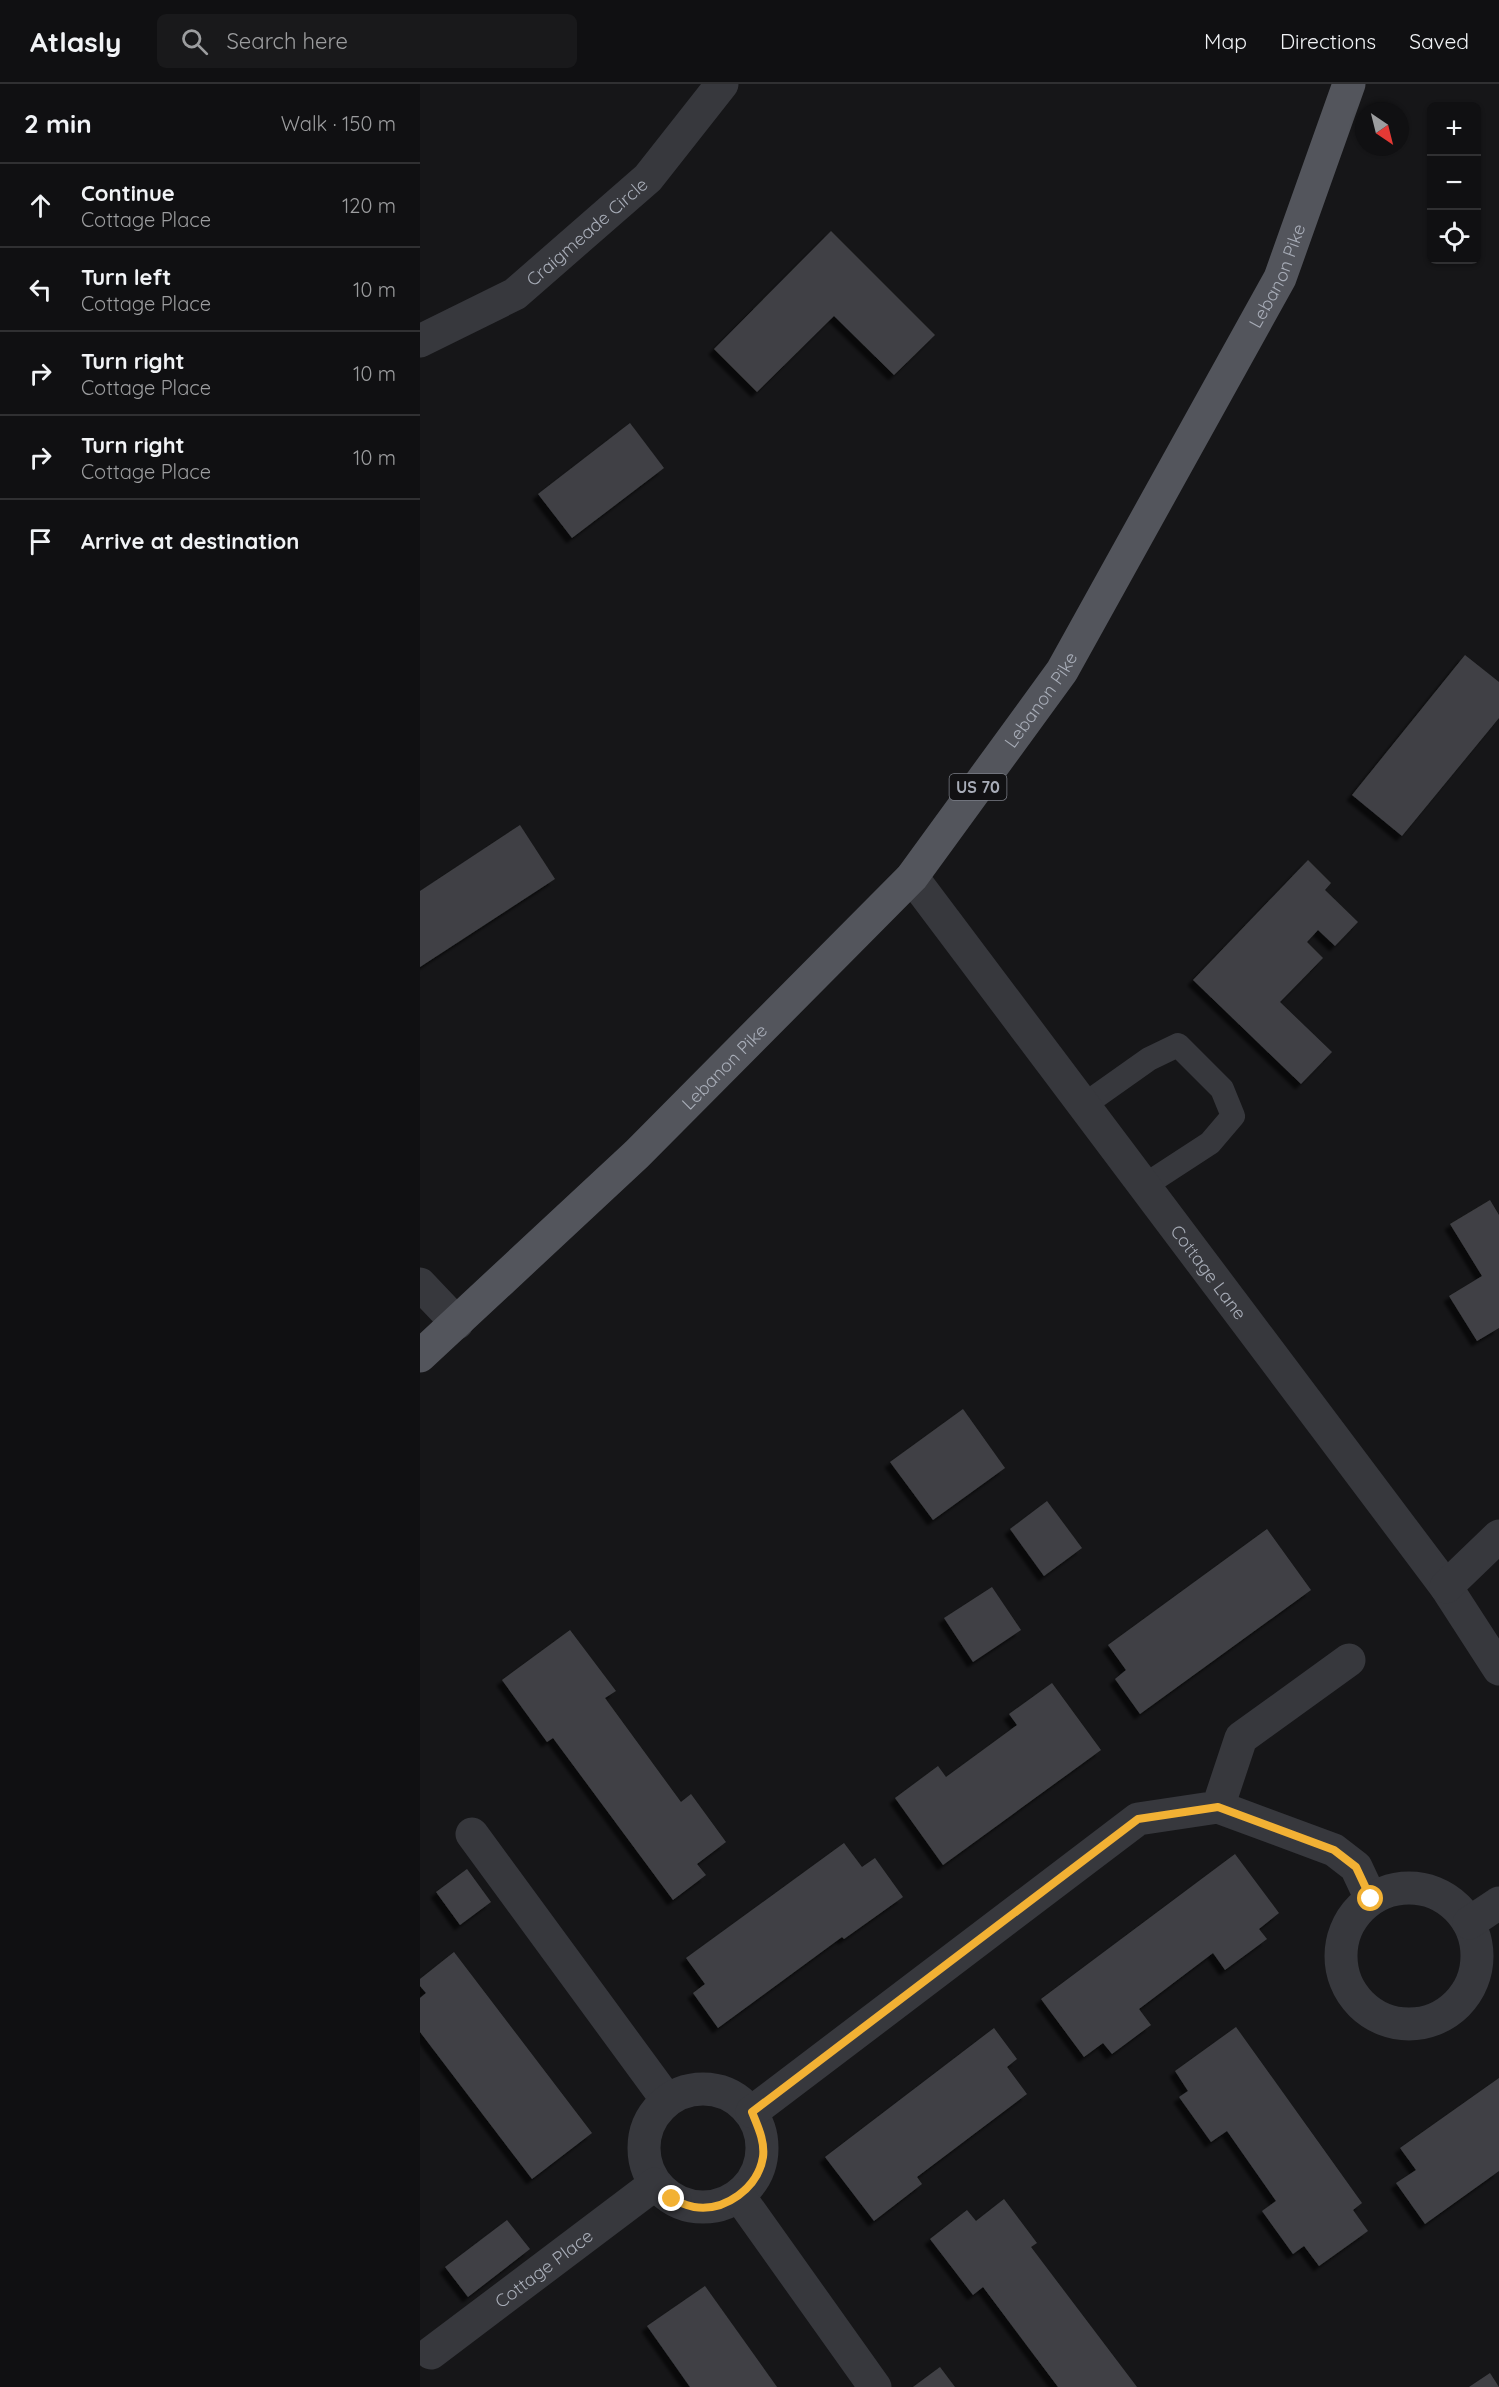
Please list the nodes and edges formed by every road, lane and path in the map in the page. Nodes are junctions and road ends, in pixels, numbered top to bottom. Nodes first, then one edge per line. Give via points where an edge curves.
1 (722, 84) edge
2 (1349, 84) edge
3 (420, 341) edge
4 (912, 877) junction
5 (1084, 1105) junction
6 (1144, 1186) junction
7 (420, 1284) edge
8 (457, 1323) junction
9 (420, 1356) edge
10 (1499, 1536) edge
11 (1446, 1587) junction
12 (1349, 1660) dead end
13 (1499, 1670) edge
14 (1218, 1807) junction
15 (472, 1834) dead end
16 (1371, 1899) junction
17 (1499, 1903) edge
18 (1469, 1923) junction
19 (667, 2100) junction
20 (752, 2112) junction
21 (655, 2184) junction
22 (739, 2196) junction
23 (431, 2353) dead end
24 (875, 2387) edge

1 - 3 street, Craigmeade Circle via 648,178 515,294
2 - 4 main road, Lebanon Pike / US 70 via 1280,278 1062,671
4 - 5 street, Cottage Lane
4 - 8 main road, Lebanon Pike / US 70 via 638,1154
5 - 6 street, Cottage Lane
5 - 6 lane via 1149,1059 1178,1045 1222,1089 1233,1116 1210,1143
6 - 11 street, Cottage Lane
7 - 8 street
8 - 9 main road, Lebanon Pike / US 70
10 - 11 street
11 - 13 street, Cottage Lane
12 - 14 street via 1241,1738
14 - 16 street via 1334,1850 1356,1867
14 - 20 street via 1138,1819
15 - 19 street
16 - 18 street via 1392,1890 1414,1888 1436,1893 1455,1905
16 - 18 street via 1354,1914 1344,1934 1344,1978 1355,1998 1371,2013 1392,2022 1415,2024 1437,2018 1456,2006 1469,1988 1476,1966 1476,1944
17 - 18 street
19 - 20 street via 689,2090 713,2089 735,2097
19 - 21 street via 652,2117 644,2139 646,2163
20 - 22 street via 762,2134 763,2157 755,2179
21 - 22 street via 672,2199 695,2207 718,2206
21 - 23 street, Cottage Place
22 - 24 street

